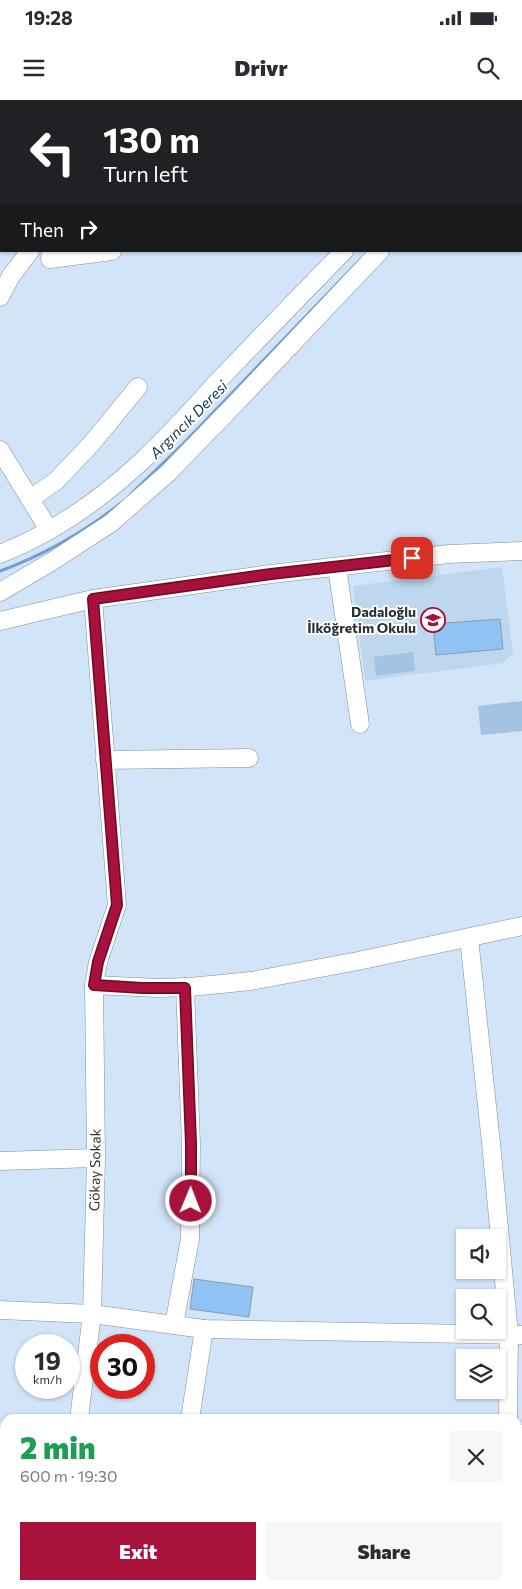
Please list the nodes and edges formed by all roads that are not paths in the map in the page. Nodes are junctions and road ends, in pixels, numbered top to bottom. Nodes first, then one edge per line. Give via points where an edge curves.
1 (29, 252) edge
2 (51, 252) edge
3 (103, 252) edge
4 (343, 252) edge
5 (379, 252) edge
6 (0, 297) edge
7 (138, 387) dead end
8 (0, 450) edge
9 (30, 499) junction
10 (50, 530) junction
11 (522, 551) edge
12 (0, 554) edge
13 (337, 567) junction
14 (0, 592) edge
15 (93, 599) junction
16 (0, 621) edge
17 (360, 724) dead end
18 (249, 758) dead end
19 (105, 760) junction
20 (522, 926) edge
21 (469, 938) junction
22 (94, 985) junction
23 (185, 988) junction
24 (96, 1158) junction
25 (0, 1161) edge
26 (0, 1310) edge
27 (92, 1314) junction
28 (174, 1325) junction
29 (204, 1329) junction
30 (515, 1334) edge
31 (80, 1414) edge
32 (191, 1414) edge
33 (508, 1414) edge

1 - 6 street
2 - 3 street via 50,258
4 - 10 street via 143,460 80,512
5 - 14 street via 168,473 111,524
7 - 9 street via 56,481
8 - 9 street
9 - 10 street
10 - 12 street
11 - 13 street via 449,554
13 - 15 street
13 - 17 street
15 - 16 street
15 - 19 street, Gökay Sokak
18 - 19 street
19 - 22 street, Gökay Sokak via 117,905 98,962
20 - 21 street
21 - 23 street via 274,977
21 - 30 street
22 - 23 street
22 - 24 street, Gökay Sokak
23 - 28 street via 191,1144 190,1239
24 - 25 street
24 - 27 street, Gökay Sokak
26 - 27 street
27 - 28 street
27 - 31 street, Gökay Sokak
28 - 29 street
29 - 30 street
29 - 32 street
30 - 33 street

